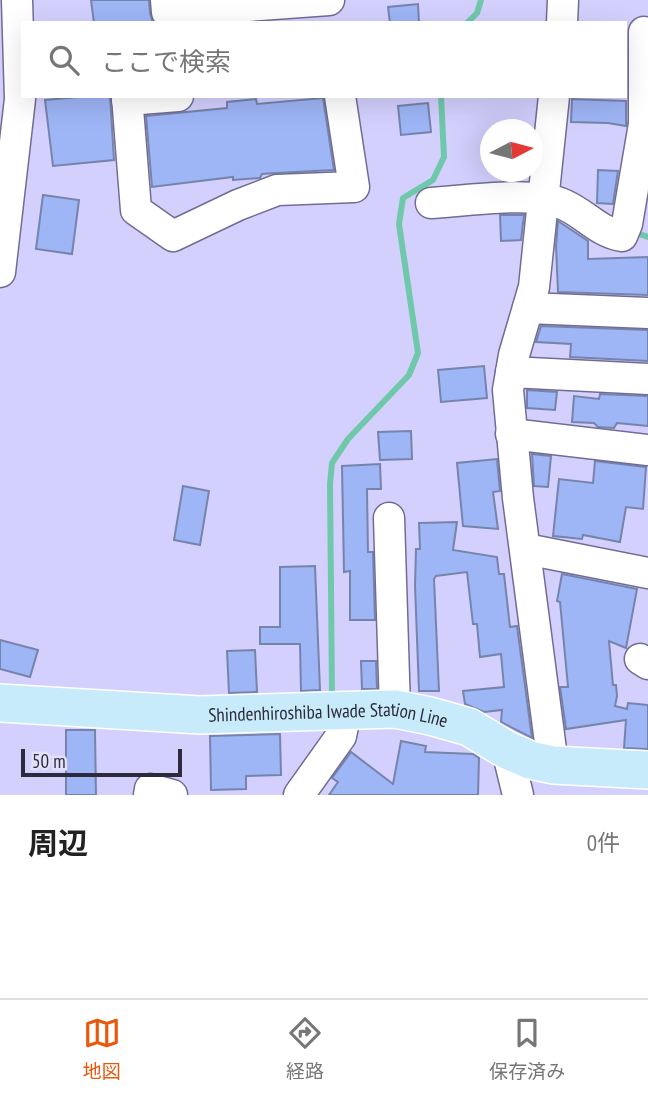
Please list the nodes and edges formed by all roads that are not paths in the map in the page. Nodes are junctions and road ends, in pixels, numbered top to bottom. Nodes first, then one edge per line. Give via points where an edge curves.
1 (17, 0) edge
2 (328, 0) edge
3 (563, 0) edge
4 (167, 12) edge
5 (330, 21) edge
6 (562, 21) edge
7 (639, 31) edge
8 (21, 51) edge
9 (127, 98) edge
10 (341, 98) edge
11 (554, 98) edge
12 (646, 124) edge
13 (542, 197) junction
14 (430, 203) dead end
15 (0, 272) edge
16 (528, 308) junction
17 (648, 313) edge
18 (511, 372) junction
19 (648, 379) edge
20 (511, 434) junction
21 (648, 450) edge
22 (389, 518) dead end
23 (526, 549) junction
24 (648, 573) edge
25 (0, 703) edge
26 (395, 709) junction
27 (346, 711) junction
28 (507, 750) junction
29 (553, 765) junction
30 (648, 770) edge
31 (149, 795) edge
32 (172, 795) edge
33 (299, 795) edge
34 (518, 795) edge

1 - 8 street
2 - 4 street
2 - 5 street
3 - 6 street
7 - 12 street
8 - 15 street via 20,99
9 - 10 street via 136,210 173,236 276,190 354,187
11 - 13 street
12 - 13 street via 622,236 609,234 563,203
13 - 14 street
13 - 16 street
16 - 17 street
16 - 18 street
18 - 19 street
18 - 20 street
20 - 21 street
20 - 23 street
22 - 26 street
23 - 24 street
23 - 29 street
25 - 27 main road, Shindenhiroshiba Iwade Station Line via 200,715
26 - 27 main road, Shindenhiroshiba Iwade Station Line
26 - 28 main road, Shindenhiroshiba Iwade Station Line via 469,727
27 - 33 street via 341,736
28 - 29 main road, Shindenhiroshiba Iwade Station Line
28 - 34 street
29 - 30 main road, Shindenhiroshiba Iwade Station Line
31 - 32 street via 150,789

